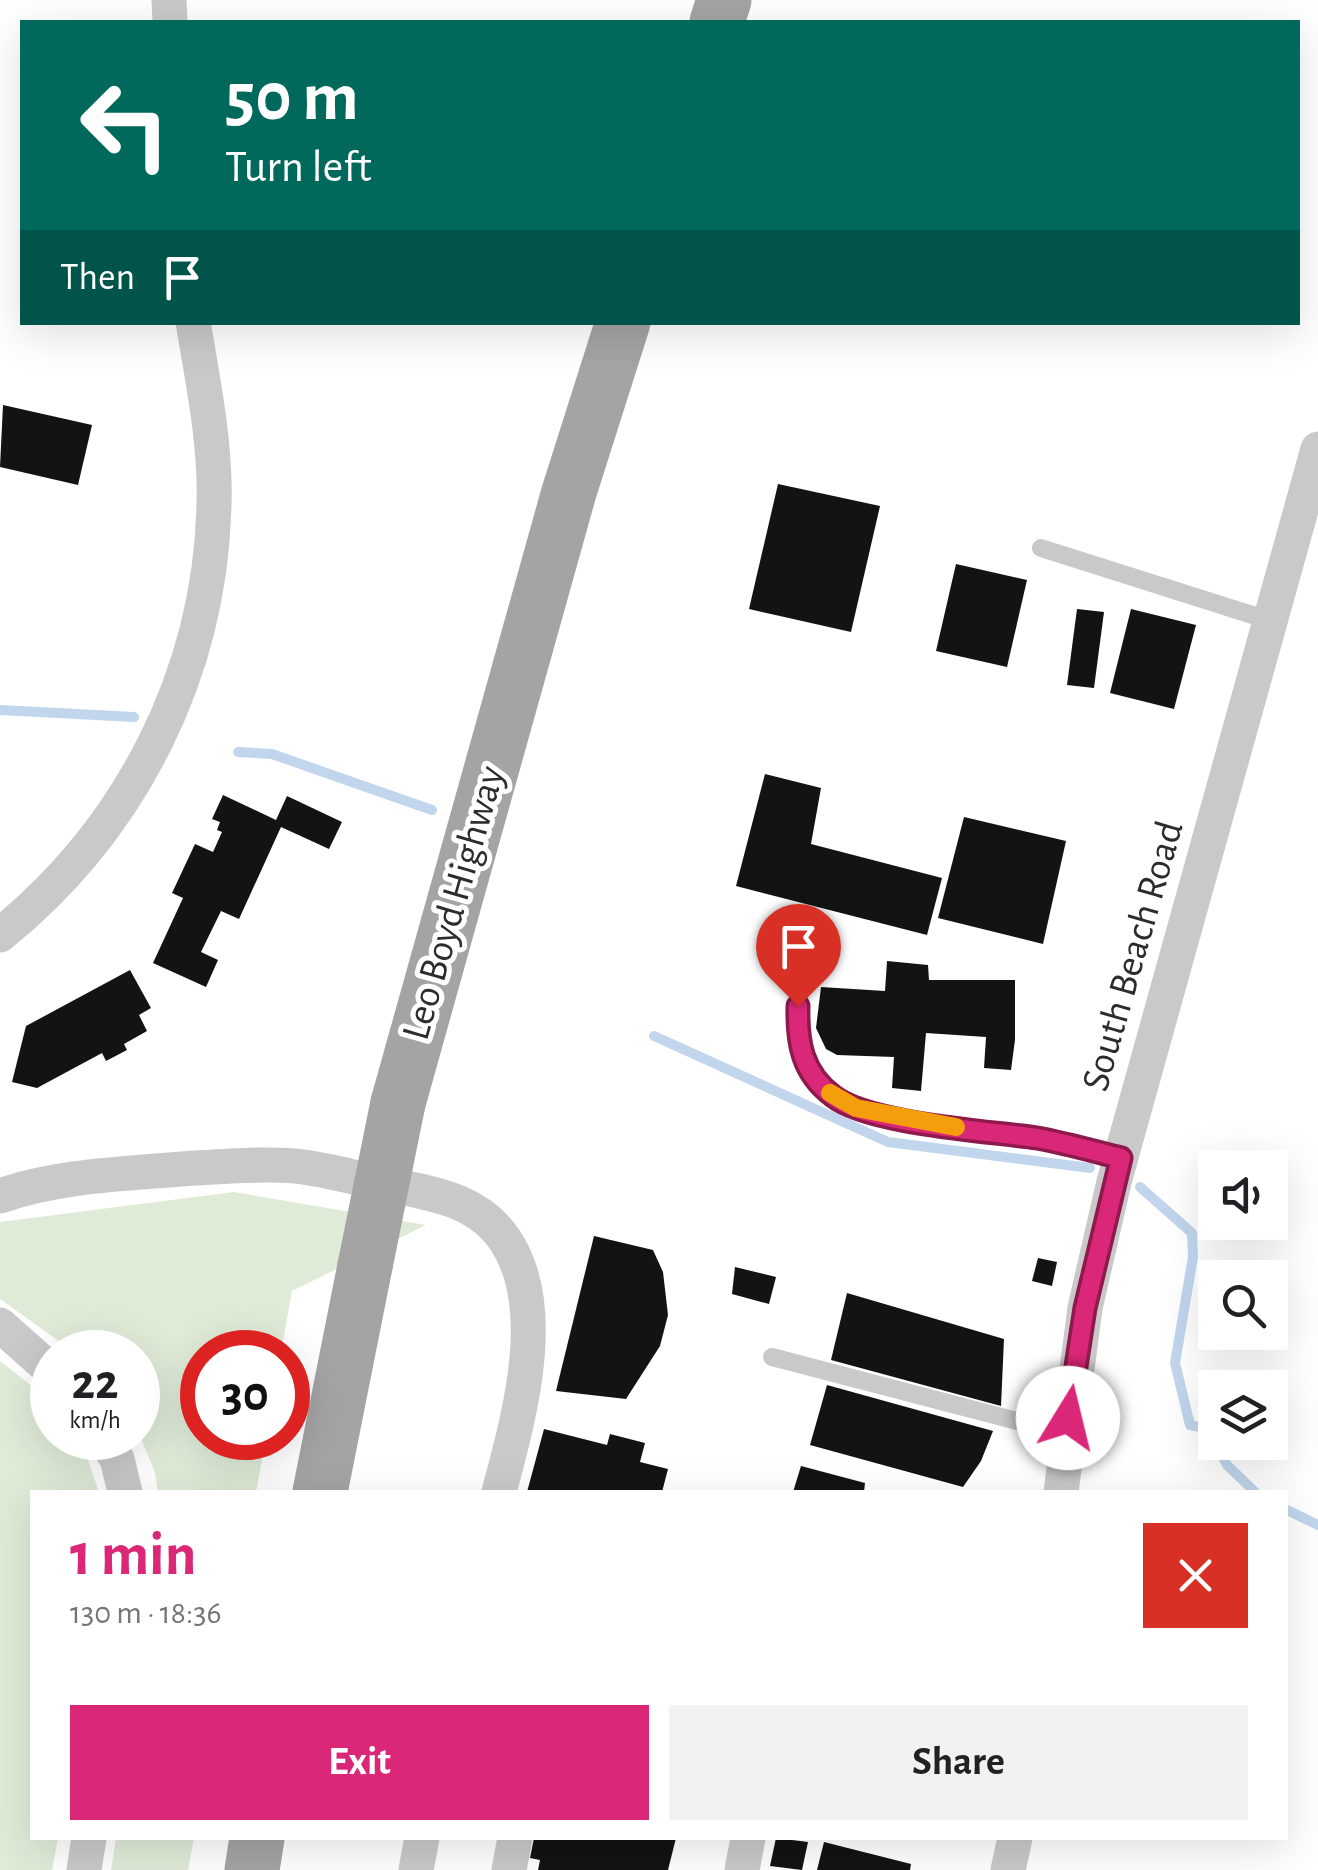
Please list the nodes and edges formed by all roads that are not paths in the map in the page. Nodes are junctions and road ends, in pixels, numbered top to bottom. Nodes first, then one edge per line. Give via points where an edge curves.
1 (194, 325) edge
2 (621, 325) edge
3 (1318, 450) edge
4 (1041, 548) dead end
5 (1272, 620) junction
6 (0, 935) edge
7 (804, 965) dead end
8 (1121, 1158) junction
9 (0, 1196) edge
10 (0, 1325) edge
11 (30, 1352) edge
12 (772, 1357) dead end
13 (1066, 1434) junction
14 (117, 1460) edge
15 (125, 1490) edge
16 (320, 1490) edge
17 (499, 1490) edge
18 (1061, 1490) edge
19 (89, 1840) edge
20 (258, 1840) edge
21 (422, 1840) edge
22 (515, 1840) edge
23 (748, 1840) edge
24 (1014, 1840) edge
25 (84, 1870) edge
26 (252, 1870) edge
27 (416, 1870) edge
28 (509, 1870) edge
29 (742, 1870) edge
30 (1008, 1870) edge

1 - 6 street via 214,502 197,638 151,754 125,799 54,888
2 - 16 main road, Leo Boyd Highway, bridge via 398,1103
3 - 5 street, South Beach Road
4 - 5 lane
5 - 8 street, South Beach Road
7 - 8 lane via 798,1037 804,1062 834,1098 899,1118
8 - 13 street, South Beach Road via 1085,1308
9 - 17 street via 112,1174 295,1166 461,1202 490,1219 508,1243 528,1315 525,1372
10 - 11 street
12 - 13 lane
13 - 18 street, South Beach Road
14 - 15 street
19 - 25 street
20 - 26 main road
21 - 27 street
22 - 28 street
23 - 29 street
24 - 30 street

